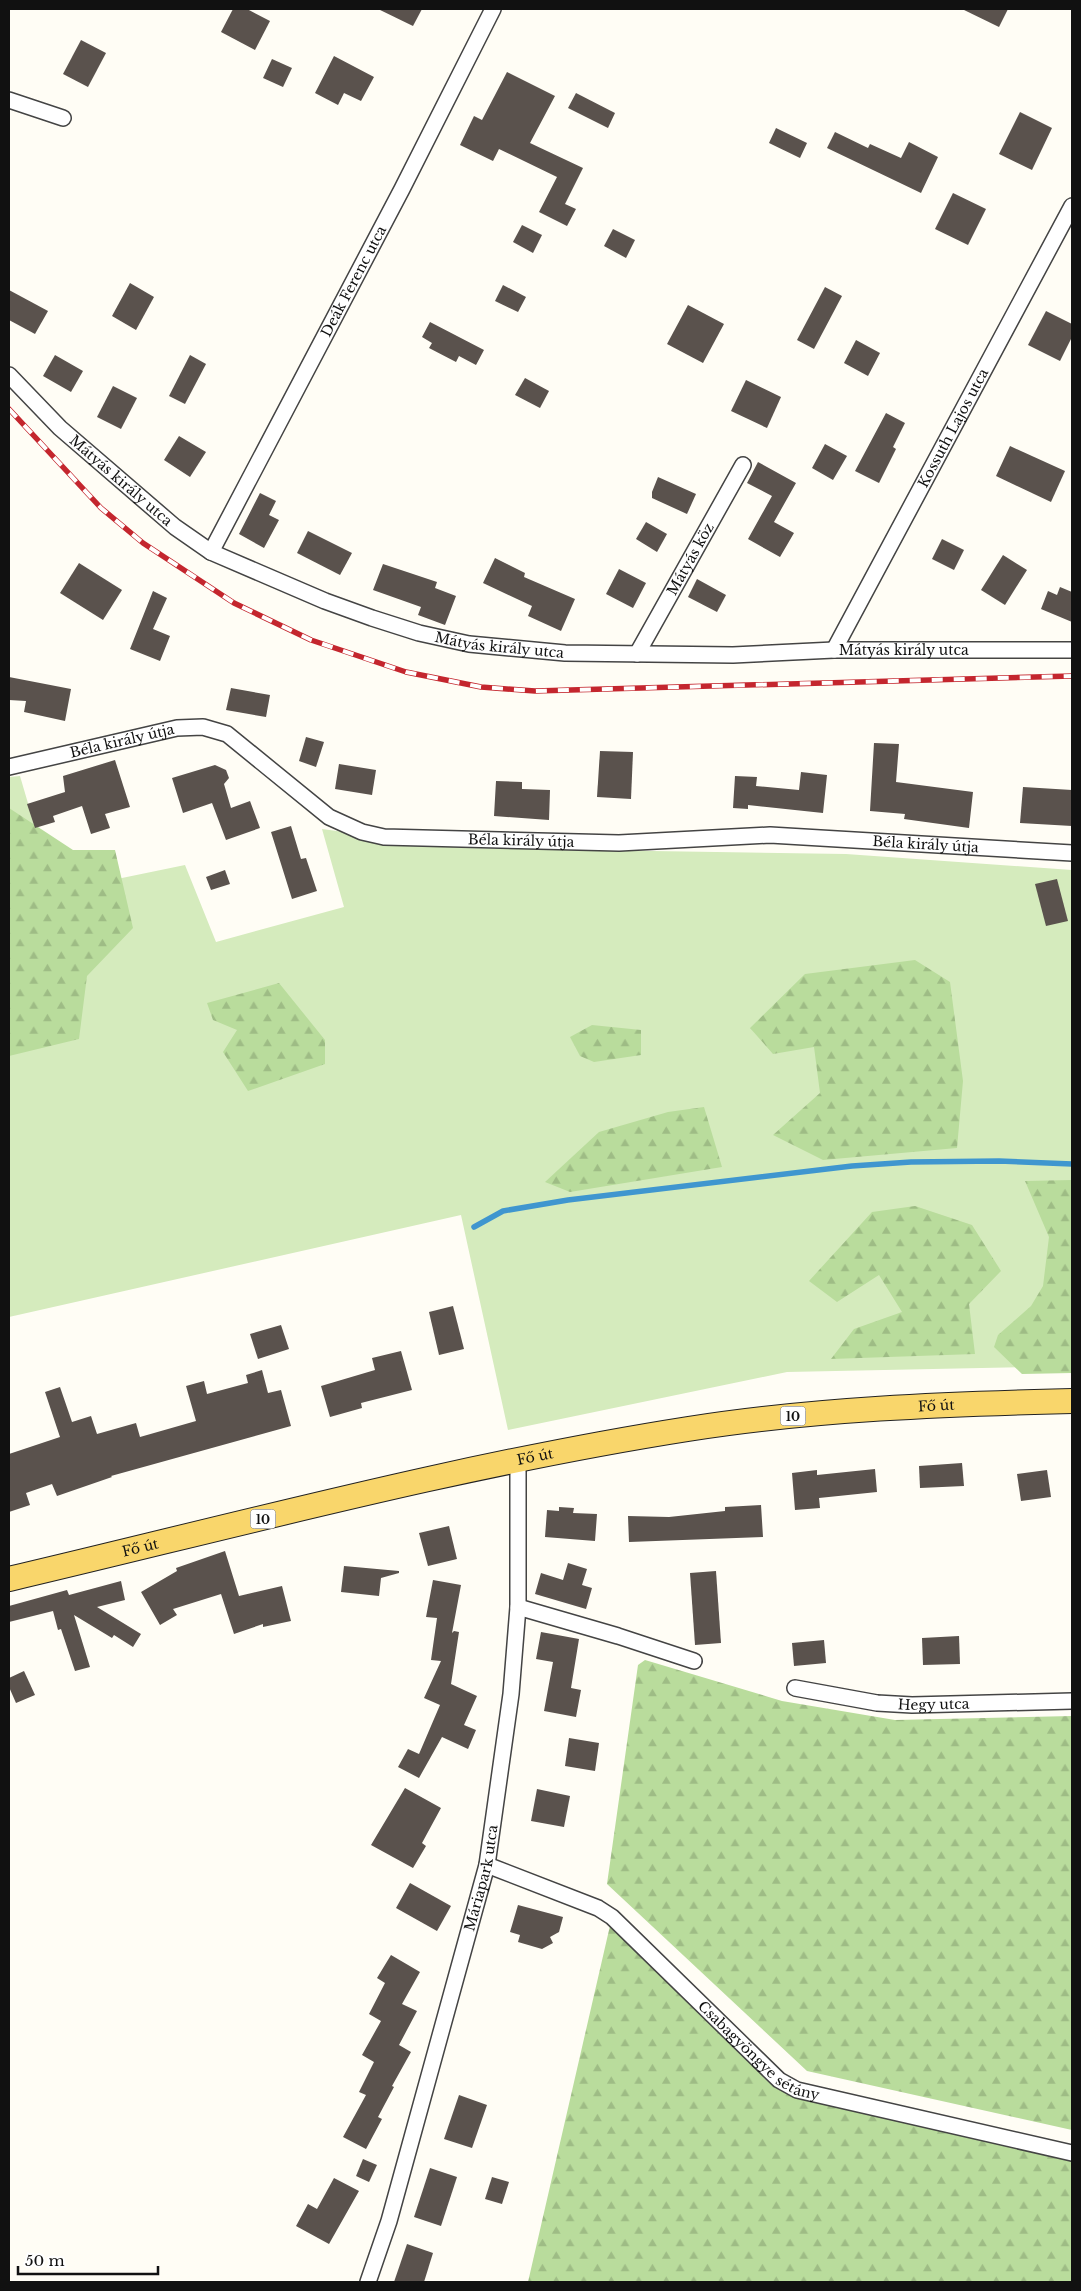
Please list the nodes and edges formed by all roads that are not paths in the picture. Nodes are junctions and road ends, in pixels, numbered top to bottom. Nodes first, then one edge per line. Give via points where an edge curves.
1 (493, 9) edge
2 (9, 100) edge
3 (63, 118) dead end
4 (1072, 206) edge
5 (9, 374) edge
6 (743, 465) dead end
7 (211, 552) junction
8 (834, 650) junction
9 (1072, 650) edge
10 (637, 654) junction
11 (9, 766) edge
12 (1072, 853) edge
13 (1072, 1401) edge
14 (518, 1460) junction
15 (9, 1579) edge
16 (518, 1607) junction
17 (694, 1661) dead end
18 (795, 1688) dead end
19 (1072, 1701) edge
20 (487, 1866) junction
21 (1072, 2153) edge
22 (368, 2282) edge

1 - 7 street, Deák Ferenc utca
2 - 3 street
4 - 8 street, Kossuth Lajos utca
5 - 7 street, Mátyás király utca via 60,428 175,527
6 - 10 street, Mátyás köz
7 - 10 street, Mátyás király utca via 325,601 420,633 512,649
8 - 9 street, Mátyás király utca
8 - 10 street, Mátyás király utca via 733,655
11 - 12 street, Béla király útja via 177,728 203,726 227,734 329,817 362,832 384,837 619,843 770,835
13 - 14 main road, Fő út / 10 via 950,1404 764,1419 680,1430
14 - 15 main road, Fő út / 10
14 - 16 street, Máriapark utca
16 - 17 street
16 - 20 street, Máriapark utca via 511,1694
18 - 19 street, Hegy utca via 877,1703 912,1705
20 - 21 street, Csabagyöngye sétány via 598,1908 612,1917 780,2080 797,2090
20 - 22 street, Máriapark utca via 389,2221

